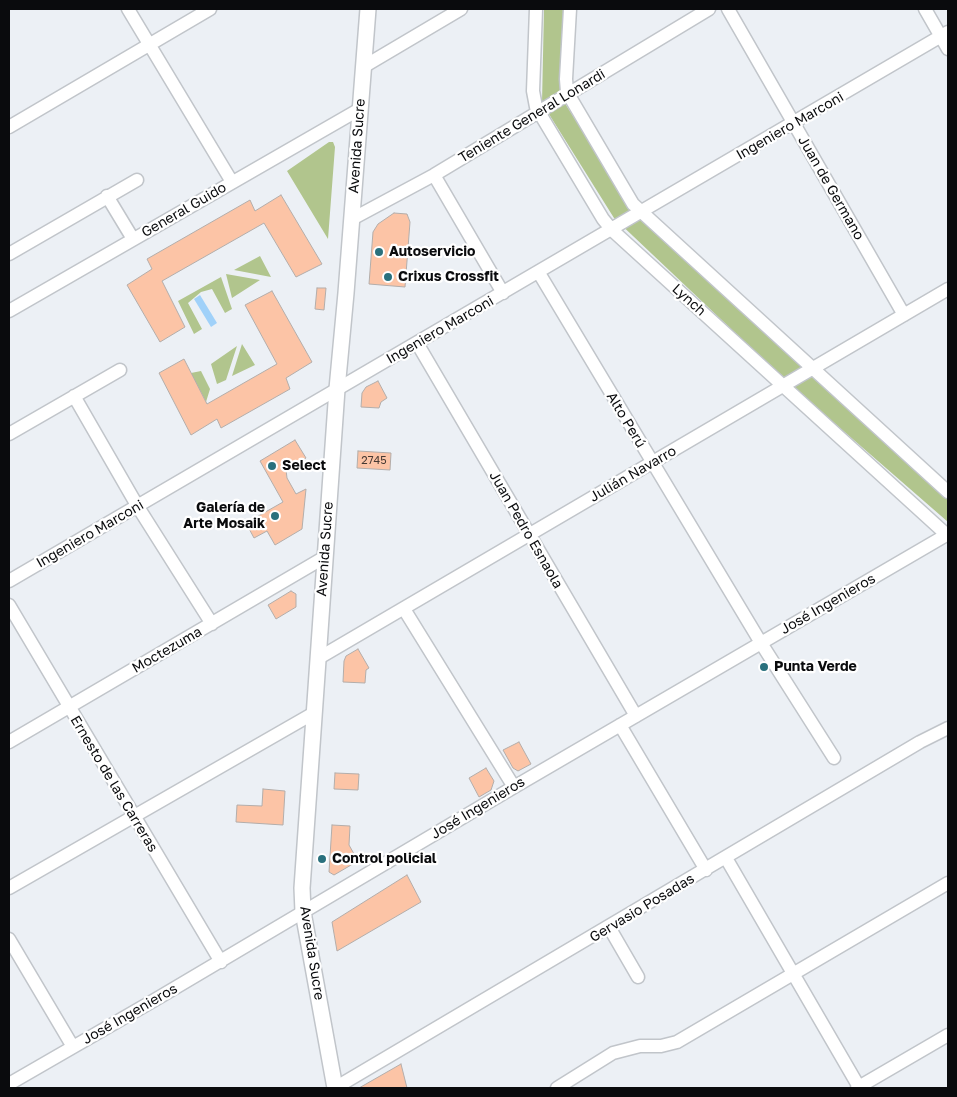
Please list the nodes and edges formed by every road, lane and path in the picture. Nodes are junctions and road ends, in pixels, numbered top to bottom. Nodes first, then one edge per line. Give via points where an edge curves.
1 (128, 9) edge
2 (210, 9) edge
3 (368, 9) edge
4 (461, 9) edge
5 (536, 9) edge
6 (570, 9) edge
7 (709, 9) edge
8 (728, 9) edge
9 (925, 9) edge
10 (945, 35) edge
11 (150, 46) junction
12 (948, 49) edge
13 (363, 67) junction
14 (568, 95) junction
15 (360, 108) junction
16 (538, 113) junction
17 (794, 124) junction
18 (9, 127) edge
19 (434, 175) junction
20 (137, 180) dead end
21 (232, 182) junction
22 (107, 196) junction
23 (640, 212) junction
24 (352, 219) junction
25 (612, 230) junction
26 (133, 240) junction
27 (9, 254) edge
28 (539, 273) junction
29 (948, 290) edge
30 (502, 293) junction
31 (9, 311) edge
32 (904, 315) junction
33 (417, 343) junction
34 (812, 368) junction
35 (120, 370) dead end
36 (782, 385) junction
37 (337, 389) junction
38 (74, 396) junction
39 (9, 434) edge
40 (652, 462) junction
41 (948, 492) edge
42 (138, 506) junction
43 (948, 534) edge
44 (528, 535) junction
45 (325, 557) junction
46 (9, 582) edge
47 (9, 605) edge
48 (404, 609) junction
49 (212, 624) junction
50 (761, 643) junction
51 (317, 659) junction
52 (68, 706) junction
53 (314, 712) junction
54 (636, 716) junction
55 (620, 725) junction
56 (948, 733) edge
57 (9, 742) edge
58 (834, 758) dead end
59 (514, 787) junction
60 (132, 815) junction
61 (726, 858) junction
62 (706, 870) junction
63 (948, 883) edge
64 (9, 888) edge
65 (303, 912) junction
66 (609, 927) junction
67 (9, 939) edge
68 (221, 962) junction
69 (795, 974) junction
70 (638, 977) dead end
71 (948, 1035) edge
72 (73, 1047) junction
73 (9, 1084) edge
74 (335, 1088) edge
75 (557, 1088) edge
76 (858, 1088) edge

1 - 11 street
2 - 11 street
3 - 13 main road, Avenida Sucre
4 - 13 street
5 - 16 street, Lynch via 533,91
6 - 14 street
7 - 14 street, Teniente General Lonardi
8 - 17 street, Juan de Germano
9 - 10 street
10 - 12 street
10 - 17 street, Ingeniero Marconi
11 - 18 street
11 - 21 street
13 - 15 main road, Avenida Sucre
14 - 16 street, Teniente General Lonardi
14 - 23 street
15 - 21 street, General Guido
15 - 24 main road, Avenida Sucre
16 - 19 street, Teniente General Lonardi
16 - 25 street, Lynch
17 - 23 street, Ingeniero Marconi
17 - 32 street, Juan de Germano
19 - 24 street, Teniente General Lonardi
19 - 30 street
20 - 22 street
21 - 26 street, General Guido
22 - 26 street
22 - 27 street
23 - 25 street, Ingeniero Marconi
23 - 34 street
24 - 37 main road, Avenida Sucre
25 - 28 street, Ingeniero Marconi
25 - 36 street, Lynch
26 - 31 street, General Guido
28 - 30 street, Ingeniero Marconi
28 - 40 street, Alto Perú
29 - 32 street, Julián Navarro
30 - 33 street, Ingeniero Marconi
32 - 34 street, Julián Navarro
33 - 37 street, Ingeniero Marconi
33 - 44 street, Juan Pedro Esnaola
34 - 36 street, Julián Navarro
34 - 41 street
35 - 38 street
36 - 40 street, Julián Navarro
36 - 43 street, Lynch
37 - 42 street, Ingeniero Marconi
37 - 45 main road, Avenida Sucre
38 - 39 street
38 - 42 street
40 - 44 street, Julián Navarro
40 - 50 street, Alto Perú
42 - 46 street, Ingeniero Marconi
42 - 49 street
43 - 50 street, José Ingenieros
44 - 48 street, Julián Navarro
44 - 54 street, Juan Pedro Esnaola
45 - 49 street, Moctezuma
45 - 51 main road, Avenida Sucre
47 - 52 street, Ernesto de las Carreras
48 - 51 street, Julián Navarro
48 - 59 street
49 - 52 street, Moctezuma
50 - 54 street, José Ingenieros
50 - 58 street, Alto Perú
51 - 53 main road, Avenida Sucre
52 - 57 street, Moctezuma
52 - 60 street, Ernesto de las Carreras
53 - 60 street
53 - 65 main road, Avenida Sucre via 302,880
54 - 55 street, José Ingenieros
55 - 59 street, José Ingenieros
55 - 62 street
56 - 61 street, Gervasio Posadas via 920,742
59 - 65 street, José Ingenieros
60 - 64 street
60 - 68 street, Ernesto de las Carreras
61 - 62 street, Gervasio Posadas
61 - 69 street
62 - 66 street, Gervasio Posadas
63 - 69 street
65 - 68 street, José Ingenieros
65 - 74 main road, Avenida Sucre
66 - 70 street
66 - 74 street, Gervasio Posadas
67 - 72 street
68 - 72 street, José Ingenieros
69 - 75 street via 677,1042 613,1053
69 - 76 street
71 - 76 street
72 - 73 street, José Ingenieros

